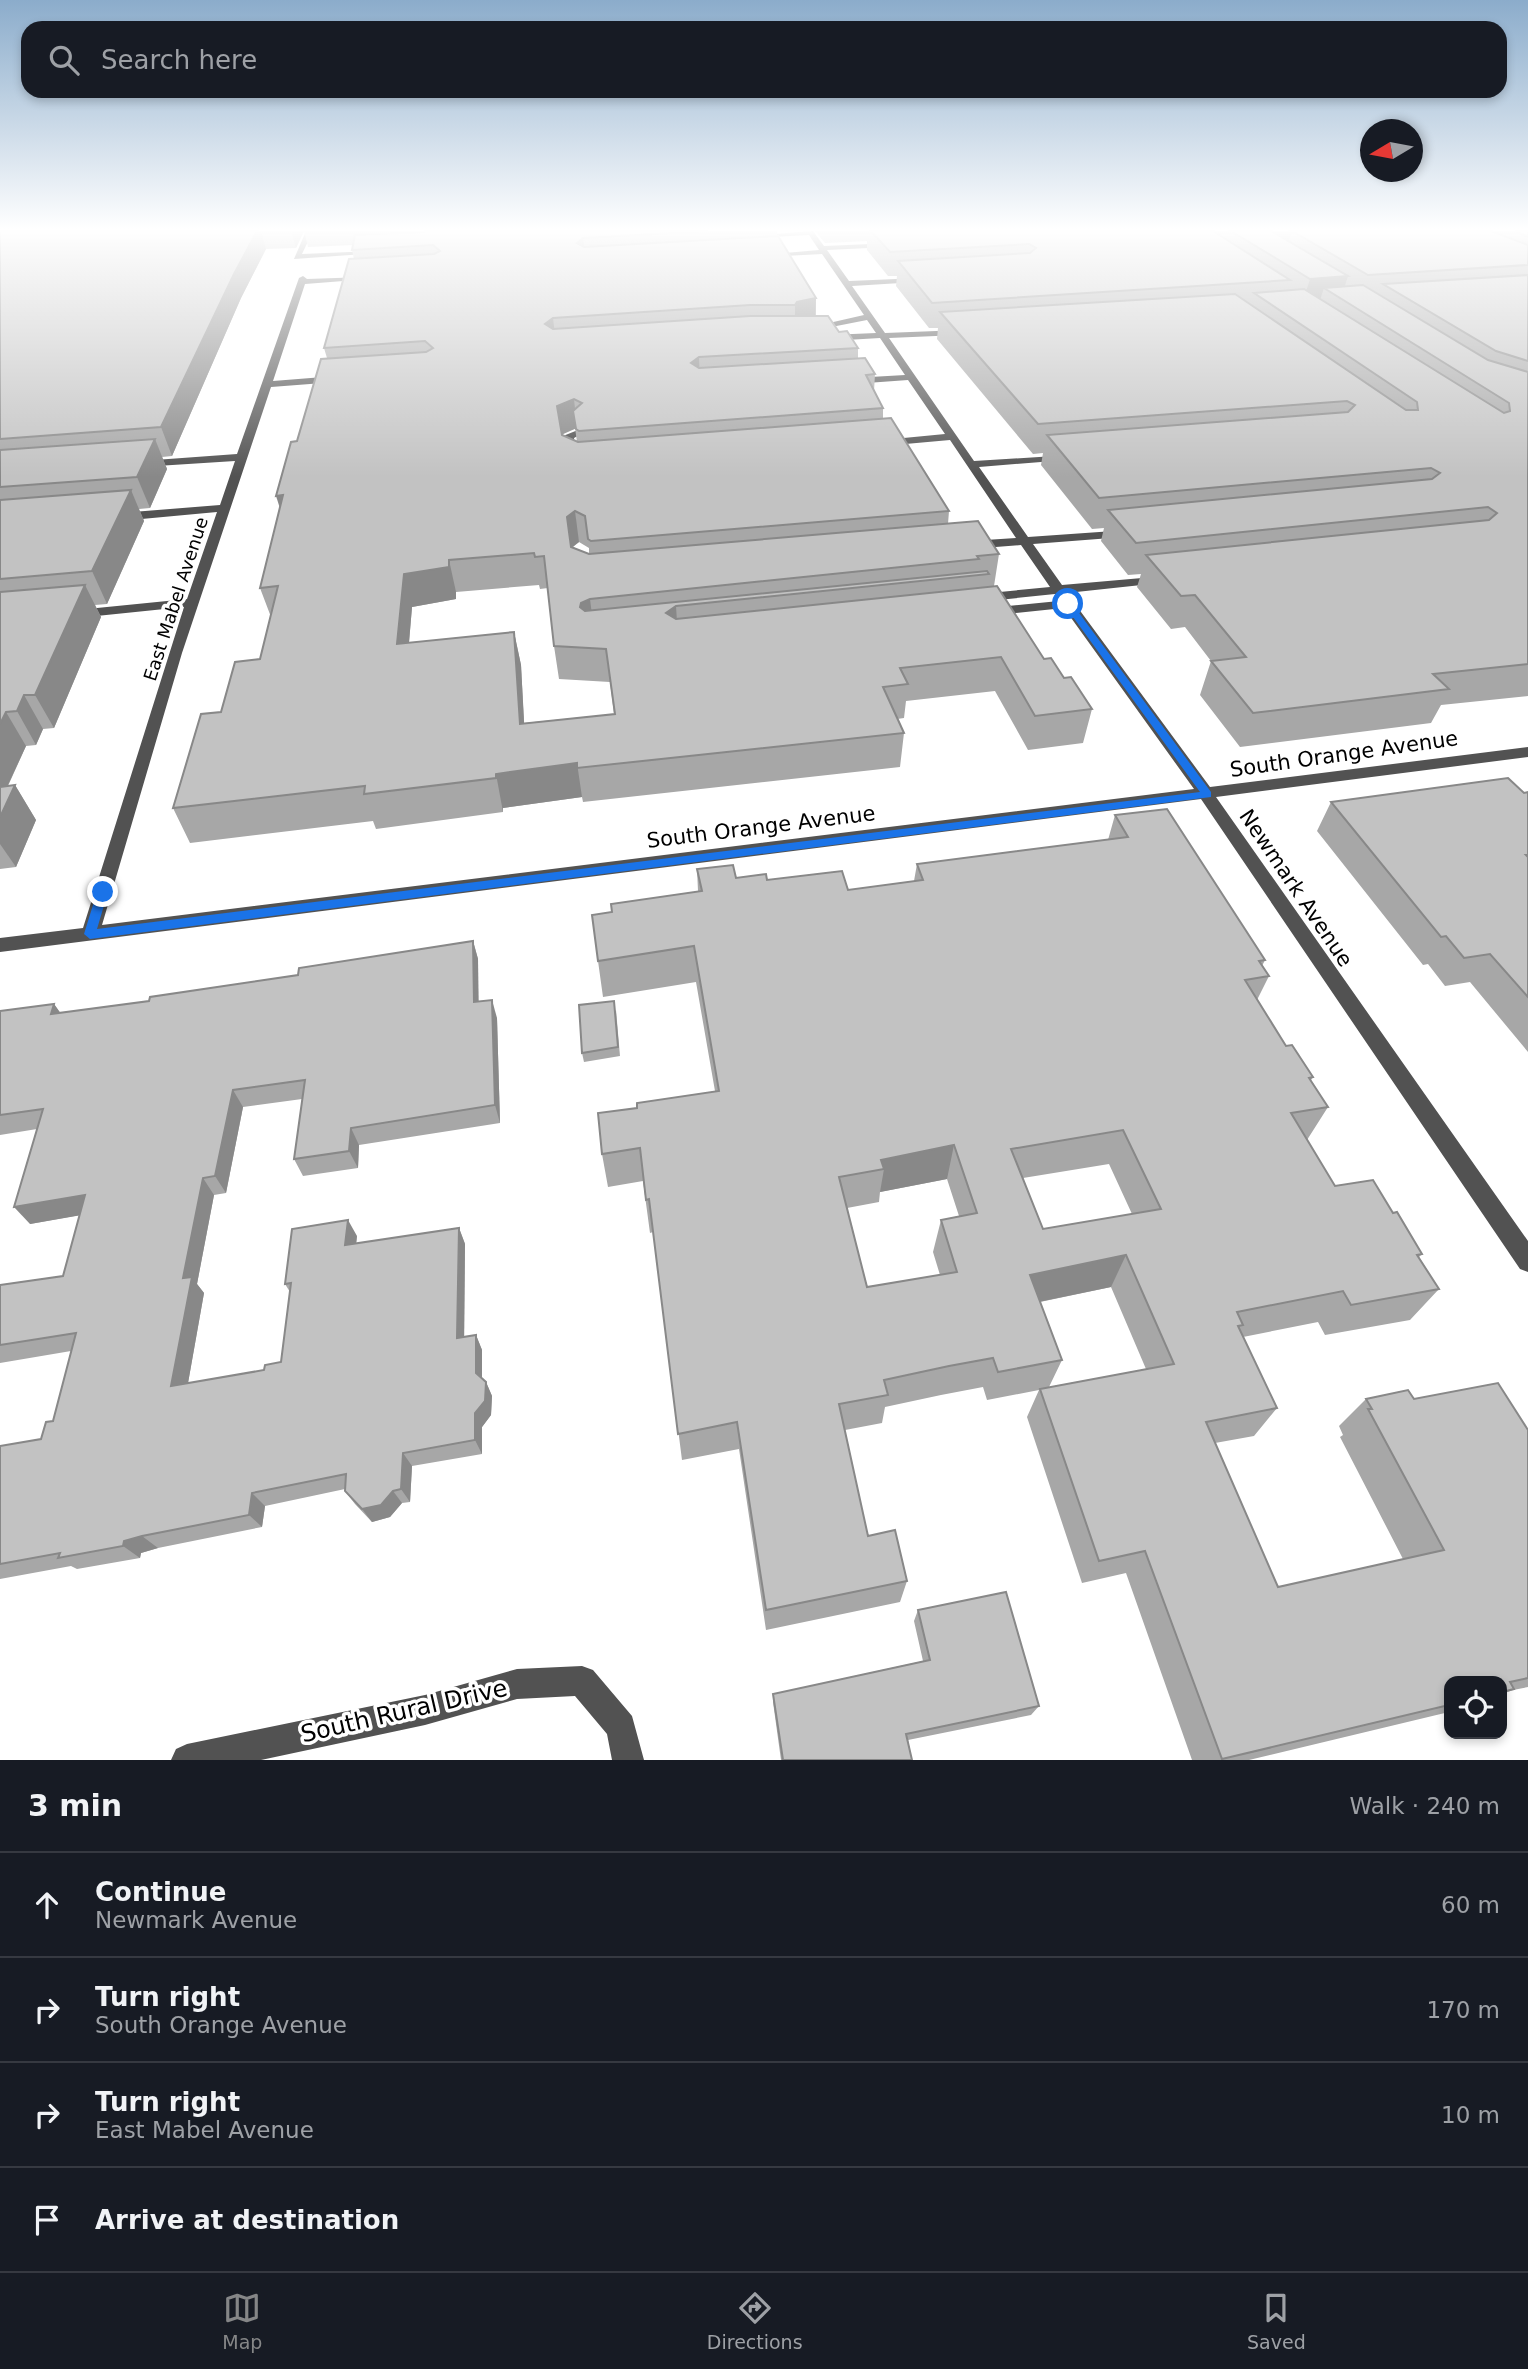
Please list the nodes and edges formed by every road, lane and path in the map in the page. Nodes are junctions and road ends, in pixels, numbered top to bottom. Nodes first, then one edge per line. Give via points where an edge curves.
1 (291, 313) edge
2 (867, 313) edge
3 (870, 317) junction
4 (973, 331) edge
5 (884, 337) junction
6 (912, 377) junction
7 (347, 378) edge
8 (838, 382) edge
9 (266, 384) junction
10 (578, 433) edge
11 (953, 438) junction
12 (864, 444) edge
13 (1080, 456) edge
14 (242, 457) junction
15 (972, 464) junction
16 (123, 466) edge
17 (580, 466) edge
18 (224, 508) junction
19 (105, 519) edge
20 (1135, 532) edge
21 (1024, 540) junction
22 (958, 546) edge
23 (1169, 578) edge
24 (1063, 597) junction
25 (964, 600) edge
26 (192, 602) junction
27 (974, 614) edge
28 (64, 615) edge
29 (1528, 752) edge
30 (1207, 795) junction
31 (90, 934) junction
32 (0, 946) edge
33 (1528, 1261) edge
34 (187, 1760) edge
35 (628, 1760) edge

1 - 9 street, East Mabel Avenue
2 - 3 street, Newmark Avenue
3 - 5 street, Newmark Avenue
3 - 5 street via 803,333
4 - 5 street
5 - 6 street, Newmark Avenue
6 - 8 street
6 - 11 street, Newmark Avenue
7 - 9 street
9 - 14 street, East Mabel Avenue
10 - 17 street via 568,436 572,462
11 - 12 street
11 - 15 street, Newmark Avenue
13 - 15 street
14 - 16 street
14 - 18 street, East Mabel Avenue
15 - 21 street, Newmark Avenue
18 - 19 street
18 - 26 street, East Mabel Avenue
20 - 21 street
21 - 22 street
21 - 24 street, Newmark Avenue
23 - 24 street
24 - 25 street
24 - 27 street
24 - 30 street, Newmark Avenue
26 - 28 street
26 - 31 street, East Mabel Avenue
29 - 30 street, South Orange Avenue
30 - 31 street, South Orange Avenue
30 - 33 street, Newmark Avenue
31 - 32 street, South Orange Avenue
34 - 35 street, South Rural Drive via 425,1710 517,1684 582,1681 621,1727

